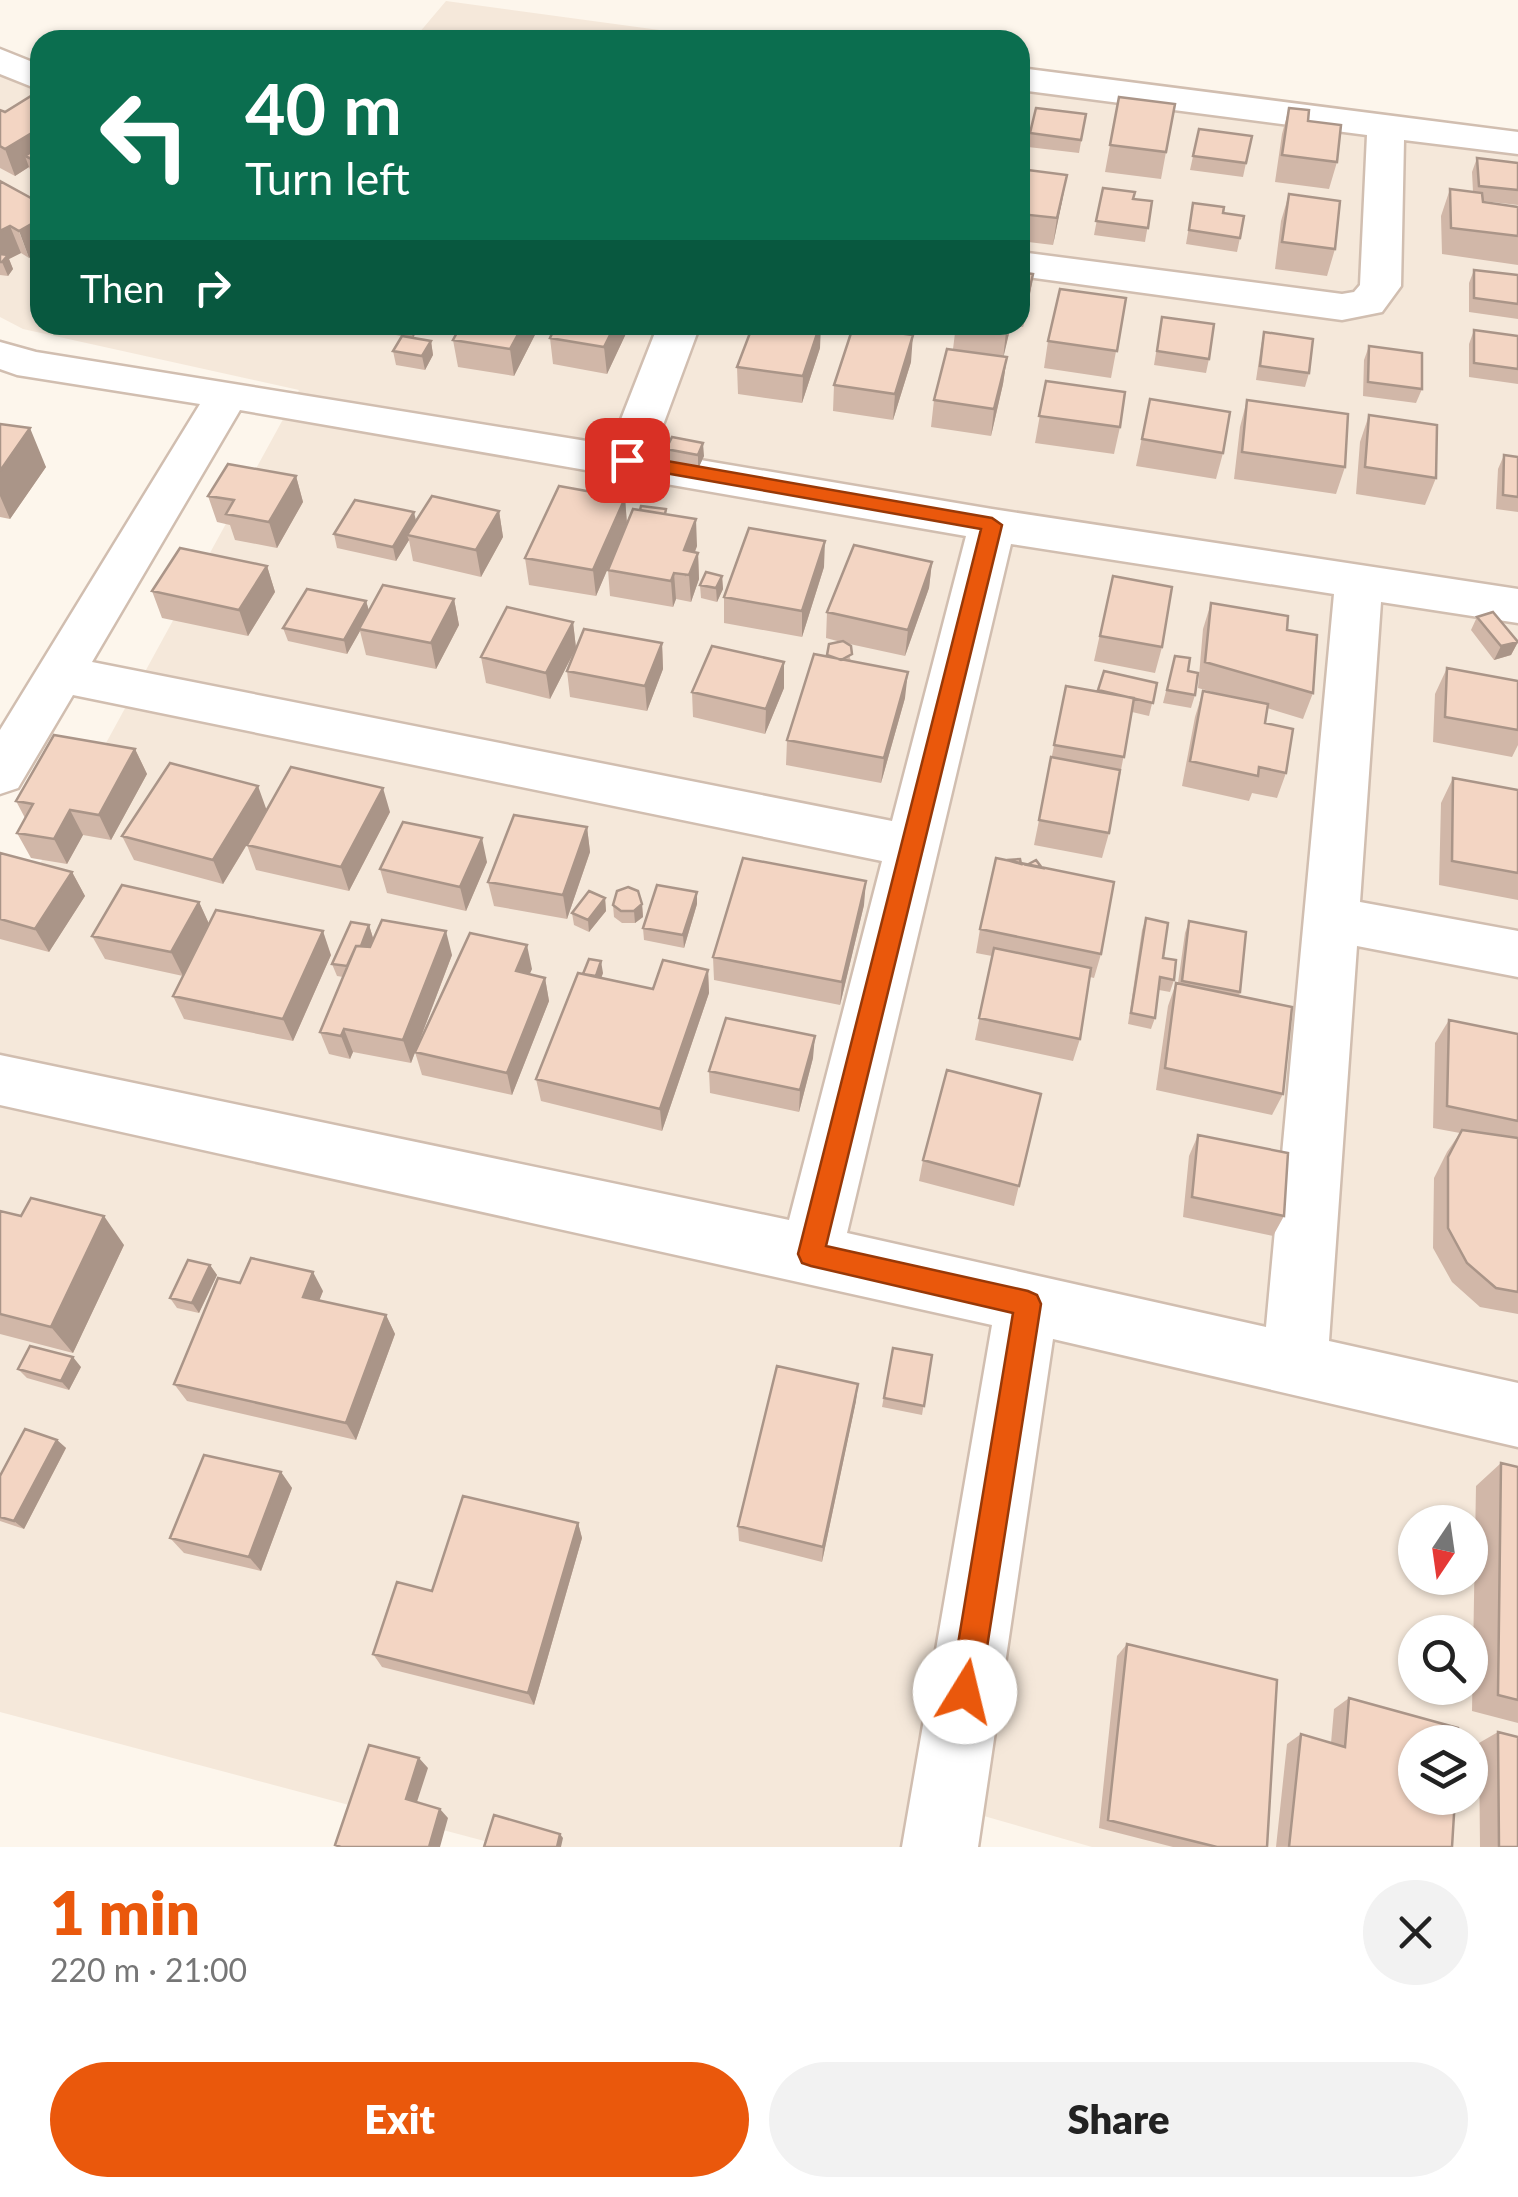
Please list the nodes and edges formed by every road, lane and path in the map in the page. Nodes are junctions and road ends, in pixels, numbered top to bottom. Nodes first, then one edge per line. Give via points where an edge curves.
1 (0, 60) edge
2 (30, 74) edge
3 (1030, 81) edge
4 (1386, 126) junction
5 (1518, 143) edge
6 (1030, 265) edge
7 (674, 335) edge
8 (0, 356) edge
9 (228, 394) junction
10 (627, 460) junction
11 (992, 525) junction
12 (1359, 582) junction
13 (1518, 606) edge
14 (60, 674) junction
15 (0, 774) edge
16 (912, 846) junction
17 (1331, 919) junction
18 (1518, 954) edge
19 (0, 1080) edge
20 (811, 1254) junction
21 (1028, 1304) junction
22 (1295, 1366) junction
23 (1518, 1415) edge
24 (940, 1847) edge

1 - 2 street
3 - 4 street
4 - 5 street
4 - 6 street via 1380,286 1366,303 1342,307
7 - 10 street
8 - 9 street
9 - 10 street
9 - 14 street
10 - 11 street
11 - 12 street
11 - 16 street
12 - 13 street
12 - 17 street
14 - 15 street
14 - 16 street
16 - 20 street
17 - 18 street
17 - 22 street
19 - 20 street
20 - 21 street
21 - 22 street
21 - 24 street
22 - 23 street

